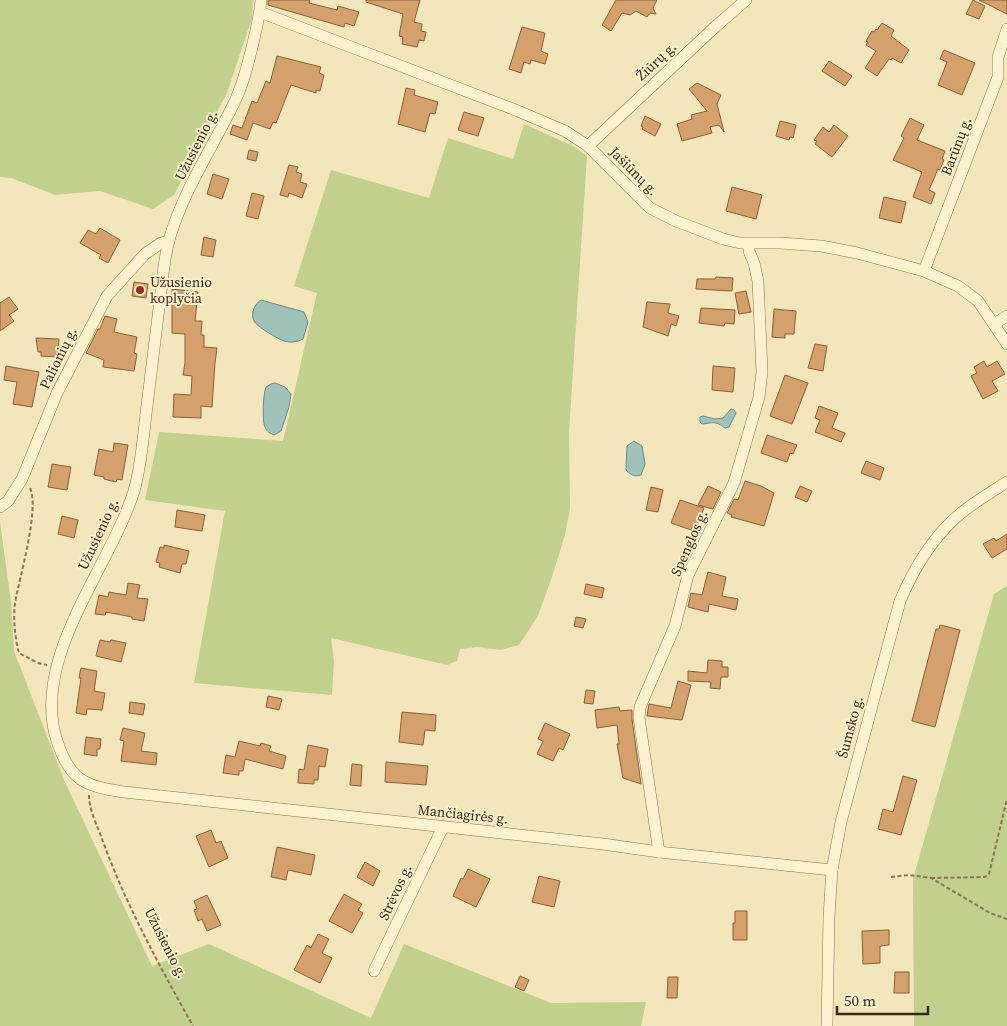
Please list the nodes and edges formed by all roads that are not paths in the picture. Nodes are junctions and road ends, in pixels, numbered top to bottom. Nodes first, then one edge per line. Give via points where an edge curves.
1 (746, 0) edge
2 (261, 6) edge
3 (1007, 29) edge
4 (588, 146) junction
5 (169, 242) junction
6 (749, 244) junction
7 (924, 271) junction
8 (1007, 316) edge
9 (994, 324) junction
10 (1007, 344) edge
11 (1007, 482) edge
12 (0, 507) edge
13 (91, 786) joint
14 (443, 827) junction
15 (659, 852) junction
16 (832, 870) junction
17 (374, 970) dead end
18 (827, 1026) edge

1 - 4 street, Žiūrų g.
2 - 4 street, Jašiūnų g. via 565,131
2 - 5 street, Užusienio g. via 235,100 179,211
3 - 7 street, Barūnų g. via 998,57 998,77
4 - 6 street, Jašiūnų g. via 656,212 723,239
5 - 12 street, Palionių g. via 160,243 145,254 107,296 57,393 22,479 8,501
5 - 13 street, Užusienio g. via 142,454 134,490 122,524 74,619 55,667 52,687 55,735 66,764
6 - 7 street, Jašiūnų g. via 821,246
6 - 15 street, Spenglos g. via 758,282 762,372 759,397 734,483 688,575 675,626 640,707
7 - 9 street, Jašiūnų g. via 958,286 978,301
8 - 9 street
9 - 10 street, Jašiūnų g.
11 - 16 street, Šumsko g. via 964,510 948,526 909,579 900,601 841,822
13 - 14 street, Mančiagirės g.
14 - 15 street, Mančiagirės g.
14 - 17 street, Strėvos g.
15 - 16 street, Mančiagirės g.
16 - 18 street, Šumsko g.

